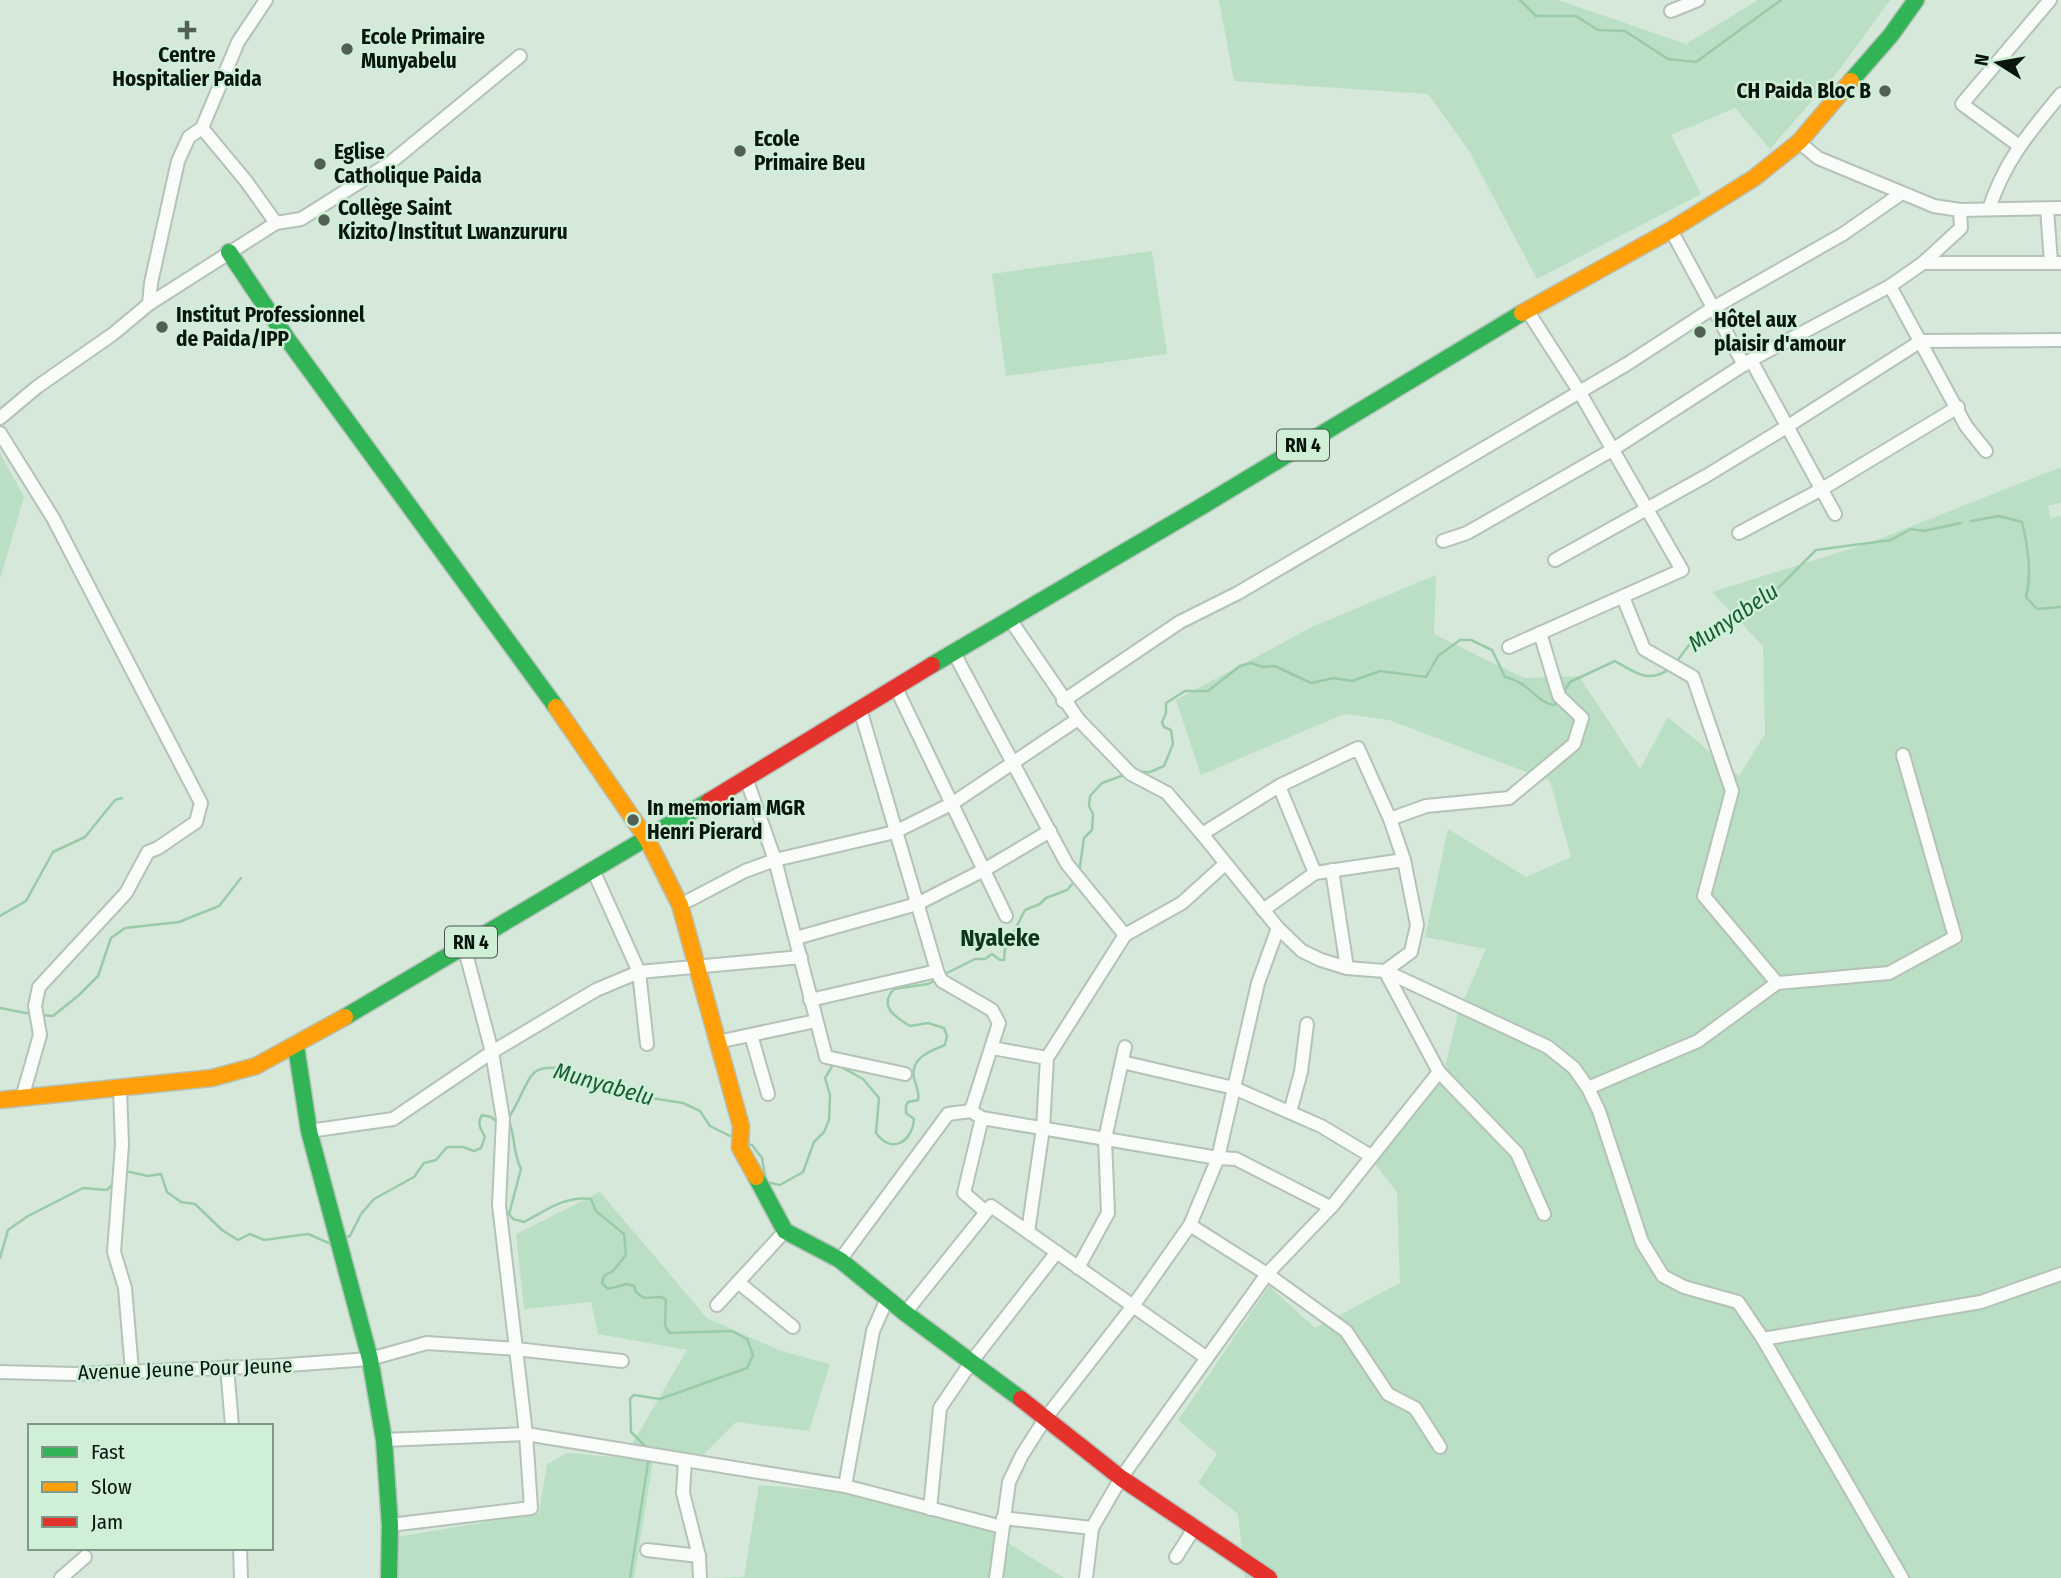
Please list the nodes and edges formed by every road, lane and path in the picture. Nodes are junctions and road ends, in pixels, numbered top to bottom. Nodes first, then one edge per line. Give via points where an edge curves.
1 (266, 0) edge
2 (1698, 0) edge
3 (1916, 0) edge
4 (2050, 0) edge
5 (1671, 12) dead end
6 (520, 56) dead end
7 (2061, 94) edge
8 (202, 128) junction
9 (1799, 142) junction
10 (2018, 145) junction
11 (1902, 193) junction
12 (2061, 208) edge
13 (1989, 209) junction
14 (2047, 209) junction
15 (1960, 210) junction
16 (276, 223) junction
17 (1671, 230) junction
18 (229, 252) junction
19 (1923, 263) junction
20 (2056, 263) edge
21 (1890, 286) junction
22 (149, 304) junction
23 (1713, 308) junction
24 (1527, 310) junction
25 (2061, 340) edge
26 (1921, 341) junction
27 (1747, 362) junction
28 (1579, 391) junction
29 (1958, 408) junction
30 (0, 418) edge
31 (1788, 426) junction
32 (0, 433) edge
33 (1612, 450) junction
34 (1986, 451) dead end
35 (1822, 489) junction
36 (1648, 510) junction
37 (1835, 513) dead end
38 (1739, 533) dead end
39 (1443, 541) dead end
40 (1555, 560) dead end
41 (1623, 597) junction
42 (1009, 618) junction
43 (1540, 633) junction
44 (1509, 647) dead end
45 (954, 653) junction
46 (896, 688) junction
47 (1063, 701) junction
48 (860, 709) junction
49 (1078, 719) junction
50 (1903, 755) dead end
51 (1013, 765) junction
52 (746, 778) junction
53 (1279, 786) junction
54 (953, 803) junction
55 (1390, 819) junction
56 (1050, 831) junction
57 (895, 832) junction
58 (1202, 834) junction
59 (646, 839) junction
60 (775, 860) junction
61 (1404, 860) junction
62 (1225, 864) junction
63 (593, 870) junction
64 (984, 870) junction
65 (1332, 870) junction
66 (1315, 873) junction
67 (917, 904) junction
68 (680, 905) junction
69 (1263, 910) junction
70 (1006, 916) dead end
71 (1278, 928) junction
72 (1125, 935) junction
73 (796, 938) junction
74 (464, 946) junction
75 (801, 957) junction
76 (698, 967) junction
77 (1347, 968) junction
78 (1385, 971) junction
79 (639, 972) junction
80 (939, 975) junction
81 (1777, 983) junction
82 (810, 1000) junction
83 (816, 1021) junction
84 (1307, 1024) dead end
85 (751, 1035) junction
86 (717, 1042) junction
87 (647, 1044) dead end
88 (296, 1046) junction
89 (1125, 1047) dead end
90 (992, 1048) junction
91 (492, 1052) junction
92 (1047, 1058) junction
93 (1122, 1062) junction
94 (1439, 1072) junction
95 (905, 1074) dead end
96 (120, 1088) junction
97 (1234, 1088) junction
98 (1588, 1088) junction
99 (768, 1094) dead end
100 (22, 1098) junction
101 (0, 1100) edge
102 (1290, 1112) junction
103 (976, 1114) junction
104 (1043, 1128) junction
105 (309, 1130) junction
106 (1105, 1139) junction
107 (1371, 1156) junction
108 (1219, 1158) junction
109 (1331, 1207) junction
110 (986, 1212) junction
111 (1544, 1214) dead end
112 (1190, 1225) junction
113 (785, 1231) junction
114 (1028, 1232) junction
115 (1057, 1252) junction
116 (840, 1260) junction
117 (1078, 1268) junction
118 (1267, 1274) junction
119 (2061, 1274) edge
120 (738, 1282) junction
121 (887, 1299) junction
122 (716, 1305) dead end
123 (1133, 1306) junction
124 (905, 1313) junction
125 (793, 1327) dead end
126 (1763, 1339) junction
127 (516, 1349) junction
128 (1207, 1358) junction
129 (370, 1359) junction
130 (622, 1361) dead end
131 (972, 1361) junction
132 (227, 1367) junction
133 (132, 1371) junction
134 (0, 1372) edge
135 (1045, 1419) junction
136 (232, 1424) edge
137 (526, 1434) junction
138 (384, 1440) junction
139 (1440, 1447) dead end
140 (685, 1460) junction
141 (1121, 1478) junction
142 (845, 1486) junction
143 (930, 1509) junction
144 (1002, 1523) junction
145 (390, 1525) junction
146 (1195, 1527) junction
147 (1092, 1528) junction
148 (240, 1550) edge
149 (647, 1550) dead end
150 (85, 1556) dead end
151 (699, 1556) junction
152 (1176, 1557) dead end
153 (61, 1578) edge
154 (241, 1578) edge
155 (389, 1578) edge
156 (700, 1578) edge
157 (996, 1578) edge
158 (1086, 1578) edge
159 (1269, 1578) edge
160 (1902, 1578) edge

1 - 8 street via 238,42
2 - 5 street
3 - 9 main road, RN 4
4 - 10 street via 1962,104
6 - 16 street via 390,163 301,219
7 - 10 street
8 - 16 street
8 - 22 street via 190,137 178,161
9 - 11 street via 1818,158
9 - 17 main road, RN 4 via 1754,178
10 - 13 street
11 - 15 street
11 - 23 street via 1843,234
12 - 14 street
13 - 14 street
13 - 15 street
14 - 20 street
15 - 19 street via 1961,228
16 - 18 street
17 - 23 street
17 - 24 main road, RN 4
18 - 22 street
18 - 59 main road
19 - 20 street
19 - 21 street
21 - 26 street
21 - 27 street
22 - 30 street
23 - 27 street
23 - 28 street
24 - 28 street
24 - 42 main road, RN 4
25 - 26 street
26 - 29 street
26 - 31 street
27 - 31 street
27 - 33 street
28 - 33 street
28 - 47 street via 1249,587 1180,622
29 - 34 street
29 - 35 street
31 - 35 street
31 - 36 street
32 - 100 street via 53,517 201,803 196,822 148,852 126,893 39,987 35,1006 40,1035
33 - 36 street
33 - 39 street via 1467,533
35 - 37 street
35 - 38 street
36 - 40 street
36 - 41 street via 1682,570
41 - 43 street
41 - 81 street via 1644,649 1693,677 1732,791 1704,896
42 - 45 main road, RN 4
42 - 47 street
43 - 44 street
43 - 55 street via 1560,698 1582,718 1574,744 1509,798 1426,806
45 - 46 main road, RN 4
45 - 51 street
46 - 48 main road, RN 4
46 - 54 street
47 - 49 street
48 - 52 main road, RN 4
48 - 57 street
49 - 51 street
49 - 58 street via 1131,774 1167,793
50 - 81 street via 1955,937 1889,973
51 - 54 street
51 - 56 street
52 - 59 main road, RN 4
52 - 60 street
53 - 55 street via 1358,748
53 - 58 street
53 - 66 street
54 - 57 street
54 - 64 street
55 - 61 street
56 - 64 street
56 - 72 street via 1067,864
57 - 60 street
57 - 67 street
58 - 62 street
59 - 63 main road, RN 4
59 - 68 main road
60 - 68 street
60 - 73 street
61 - 65 street
61 - 78 street via 1416,925 1411,952
62 - 69 street
62 - 72 street via 1182,903
63 - 74 main road, RN 4
63 - 79 street
64 - 67 street
64 - 70 street
65 - 66 street
65 - 77 street
66 - 69 street
67 - 73 street
67 - 80 street
68 - 76 main road
69 - 71 street
71 - 77 street via 1302,951
71 - 97 street via 1258,983
72 - 92 street
73 - 75 street
74 - 88 main road, RN 4
74 - 91 street
75 - 76 street
75 - 82 street
76 - 79 street
76 - 86 main road
77 - 78 street
78 - 94 street
78 - 98 street via 1548,1047 1574,1068
79 - 87 street
79 - 91 street via 596,990
80 - 82 street
80 - 90 street via 992,1010 999,1023
81 - 98 street via 1698,1041
82 - 83 street
83 - 85 street
83 - 95 street via 826,1057
84 - 102 street
85 - 86 street
85 - 99 street
86 - 113 main road via 741,1126 740,1142
88 - 96 main road, RN 4 via 256,1066 212,1079
88 - 105 main road
89 - 93 street
90 - 92 street
90 - 103 street
91 - 105 street via 393,1119
91 - 127 street via 503,1123 499,1205
92 - 104 street
93 - 97 street
93 - 106 street
94 - 107 street
94 - 111 street via 1517,1153
96 - 100 main road, RN 4
96 - 133 street via 122,1145 114,1252 125,1288
97 - 102 street
97 - 108 street
98 - 126 street via 1642,1242 1662,1276 1738,1302
100 - 101 main road, RN 4
102 - 107 street
103 - 104 street
103 - 110 street via 964,1193
103 - 116 street via 948,1114
104 - 106 street
104 - 114 street
105 - 129 main road
106 - 108 street
106 - 117 street via 1108,1213
107 - 109 street
108 - 109 street via 1236,1159
108 - 112 street
109 - 118 street
110 - 114 street via 991,1206
110 - 124 street
112 - 118 street
112 - 123 street
113 - 116 main road
113 - 120 street
114 - 115 street
115 - 117 street
115 - 131 street
116 - 121 main road
117 - 123 street
118 - 128 street
118 - 139 street via 1346,1331 1388,1394 1415,1408
119 - 126 street via 1981,1301
120 - 122 street
120 - 125 street
121 - 124 main road
121 - 142 street via 873,1331
123 - 128 street
123 - 135 street
124 - 131 main road
126 - 160 street
127 - 129 street, Avenue Jeune Pour Jeune via 427,1343
127 - 130 street, Avenue Jeune Pour Jeune
127 - 137 street
128 - 141 street
129 - 132 street, Avenue Jeune Pour Jeune
129 - 138 main road
131 - 135 main road
131 - 143 street via 940,1408
132 - 133 street, Avenue Jeune Pour Jeune
132 - 136 street
133 - 134 street, Avenue Jeune Pour Jeune
135 - 141 main road
135 - 144 street via 1009,1482
137 - 138 street
137 - 140 street
137 - 145 street via 531,1508
138 - 145 main road
140 - 142 street
140 - 151 street via 683,1493
141 - 146 main road
141 - 147 street
142 - 143 street
143 - 144 street
144 - 147 street
144 - 157 street
145 - 155 main road
146 - 152 street
146 - 159 main road
147 - 158 street
148 - 154 street
149 - 151 street
150 - 153 street
151 - 156 street

